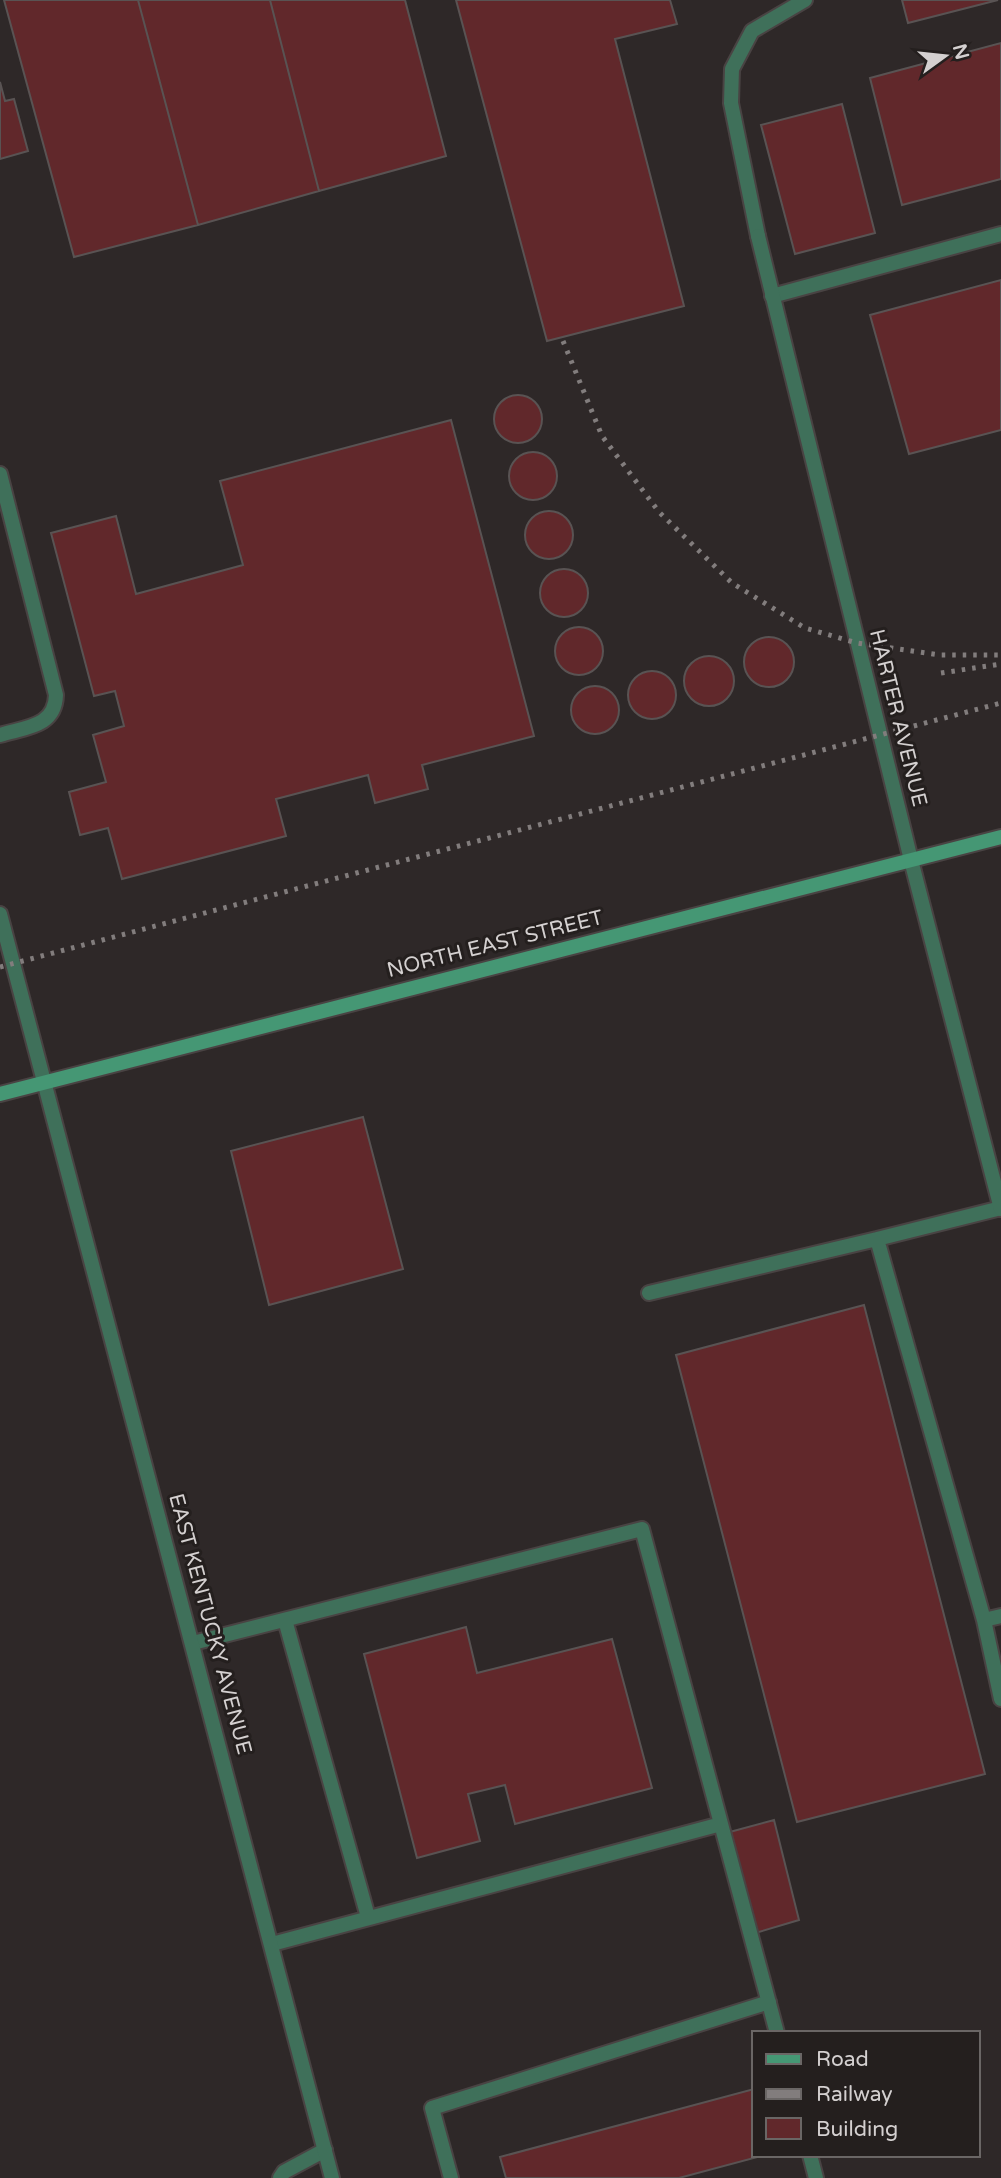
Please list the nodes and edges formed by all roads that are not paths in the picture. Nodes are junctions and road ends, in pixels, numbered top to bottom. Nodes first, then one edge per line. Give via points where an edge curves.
1 (805, 0) edge
2 (1001, 234) edge
3 (772, 296) junction
4 (0, 474) edge
5 (0, 734) edge
6 (1001, 837) edge
7 (911, 860) junction
8 (0, 914) edge
9 (45, 1082) junction
10 (0, 1094) edge
11 (1001, 1209) edge
12 (877, 1239) junction
13 (649, 1293) dead end
14 (1001, 1616) edge
15 (285, 1620) junction
16 (984, 1620) junction
17 (193, 1643) junction
18 (1001, 1699) edge
19 (721, 1824) junction
20 (368, 1917) junction
21 (272, 1944) junction
22 (769, 2003) junction
23 (776, 2031) edge
24 (325, 2150) junction
25 (811, 2157) edge
26 (280, 2178) edge
27 (332, 2178) edge
28 (451, 2178) edge
29 (816, 2178) edge

1 - 3 street, HARTER AVENUE via 752,31 733,69 732,103
2 - 3 street
3 - 7 street, HARTER AVENUE
4 - 5 street via 56,695 55,707 46,720
6 - 7 main road, NORTH EAST STREET
7 - 9 main road, NORTH EAST STREET
7 - 11 street, HARTER AVENUE
8 - 9 street, EAST KENTUCKY AVENUE
9 - 10 main road, NORTH EAST STREET
9 - 17 street, EAST KENTUCKY AVENUE
11 - 12 street
12 - 13 street
12 - 16 street
14 - 16 street
15 - 17 street
15 - 19 street via 642,1529
15 - 20 street
16 - 18 street
17 - 21 street, EAST KENTUCKY AVENUE
19 - 20 street
19 - 22 street
20 - 21 street
21 - 24 street, EAST KENTUCKY AVENUE
22 - 23 street
22 - 28 street via 432,2108
24 - 26 street
24 - 27 street, EAST KENTUCKY AVENUE
25 - 29 street

